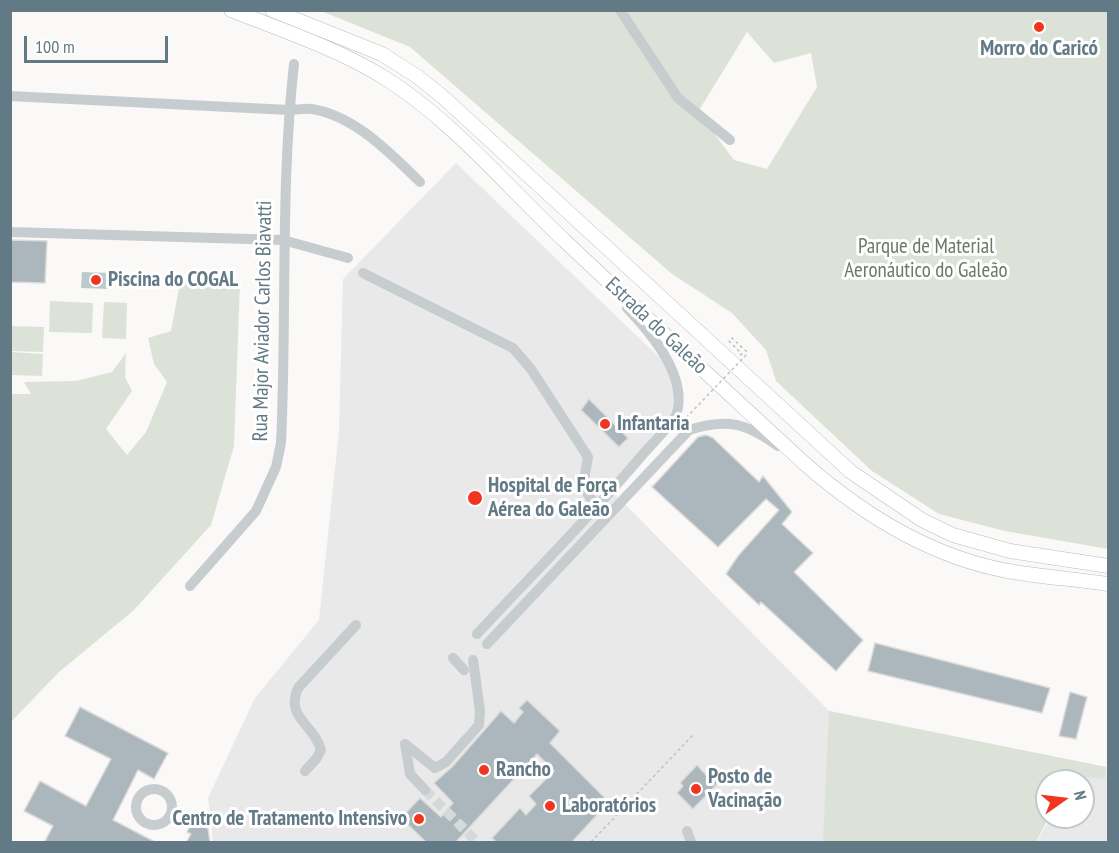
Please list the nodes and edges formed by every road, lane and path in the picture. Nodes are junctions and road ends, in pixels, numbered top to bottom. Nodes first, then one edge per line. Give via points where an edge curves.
1 (231, 10) edge
2 (272, 10) edge
3 (620, 10) edge
4 (294, 64) dead end
5 (10, 96) edge
6 (289, 110) junction
7 (730, 140) dead end
8 (420, 182) dead end
9 (10, 232) edge
10 (283, 240) junction
11 (565, 242) junction
12 (348, 258) dead end
13 (363, 273) dead end
14 (742, 354) dead end
15 (682, 422) dead end
16 (804, 463) junction
17 (596, 507) junction
18 (1108, 566) edge
19 (1108, 584) edge
20 (190, 586) dead end
21 (356, 625) dead end
22 (477, 634) dead end
23 (487, 644) dead end
24 (453, 658) dead end
25 (473, 660) dead end
26 (464, 670) dead end
27 (694, 734) dead end
28 (305, 771) dead end
29 (425, 790) tunnel mouth
30 (687, 831) dead end
31 (694, 840) edge
32 (591, 843) edge

1 - 11 main road, Estrada do Galeão via 338,52 412,96 439,117
2 - 18 main road, Estrada do Galeão via 382,54 418,77 827,451 884,496 953,535 1010,551
3 - 7 street via 678,98
4 - 6 street, Rua Major Aviador Carlos Biavatti
5 - 6 street
6 - 8 street via 311,109 338,117 376,142
6 - 10 street, Rua Major Aviador Carlos Biavatti
9 - 10 street
10 - 12 street
10 - 20 street, Rua Major Aviador Carlos Biavatti via 283,409 276,467 256,511
11 - 16 main road, Estrada do Galeão
11 - 17 street via 637,317 667,357 678,398 676,416
13 - 17 street via 513,348 588,457 583,486
14 - 15 path, bridge via 729,341 732,338 748,353
16 - 19 main road, Estrada do Galeão via 884,523 956,557 1009,572
16 - 23 street via 755,430 720,424 689,430
17 - 22 street
21 - 28 street via 298,688 293,699 295,711 318,739 321,750
24 - 26 street
25 - 29 street via 479,725 446,762 435,768 405,744 410,774
27 - 32 path
30 - 31 street

